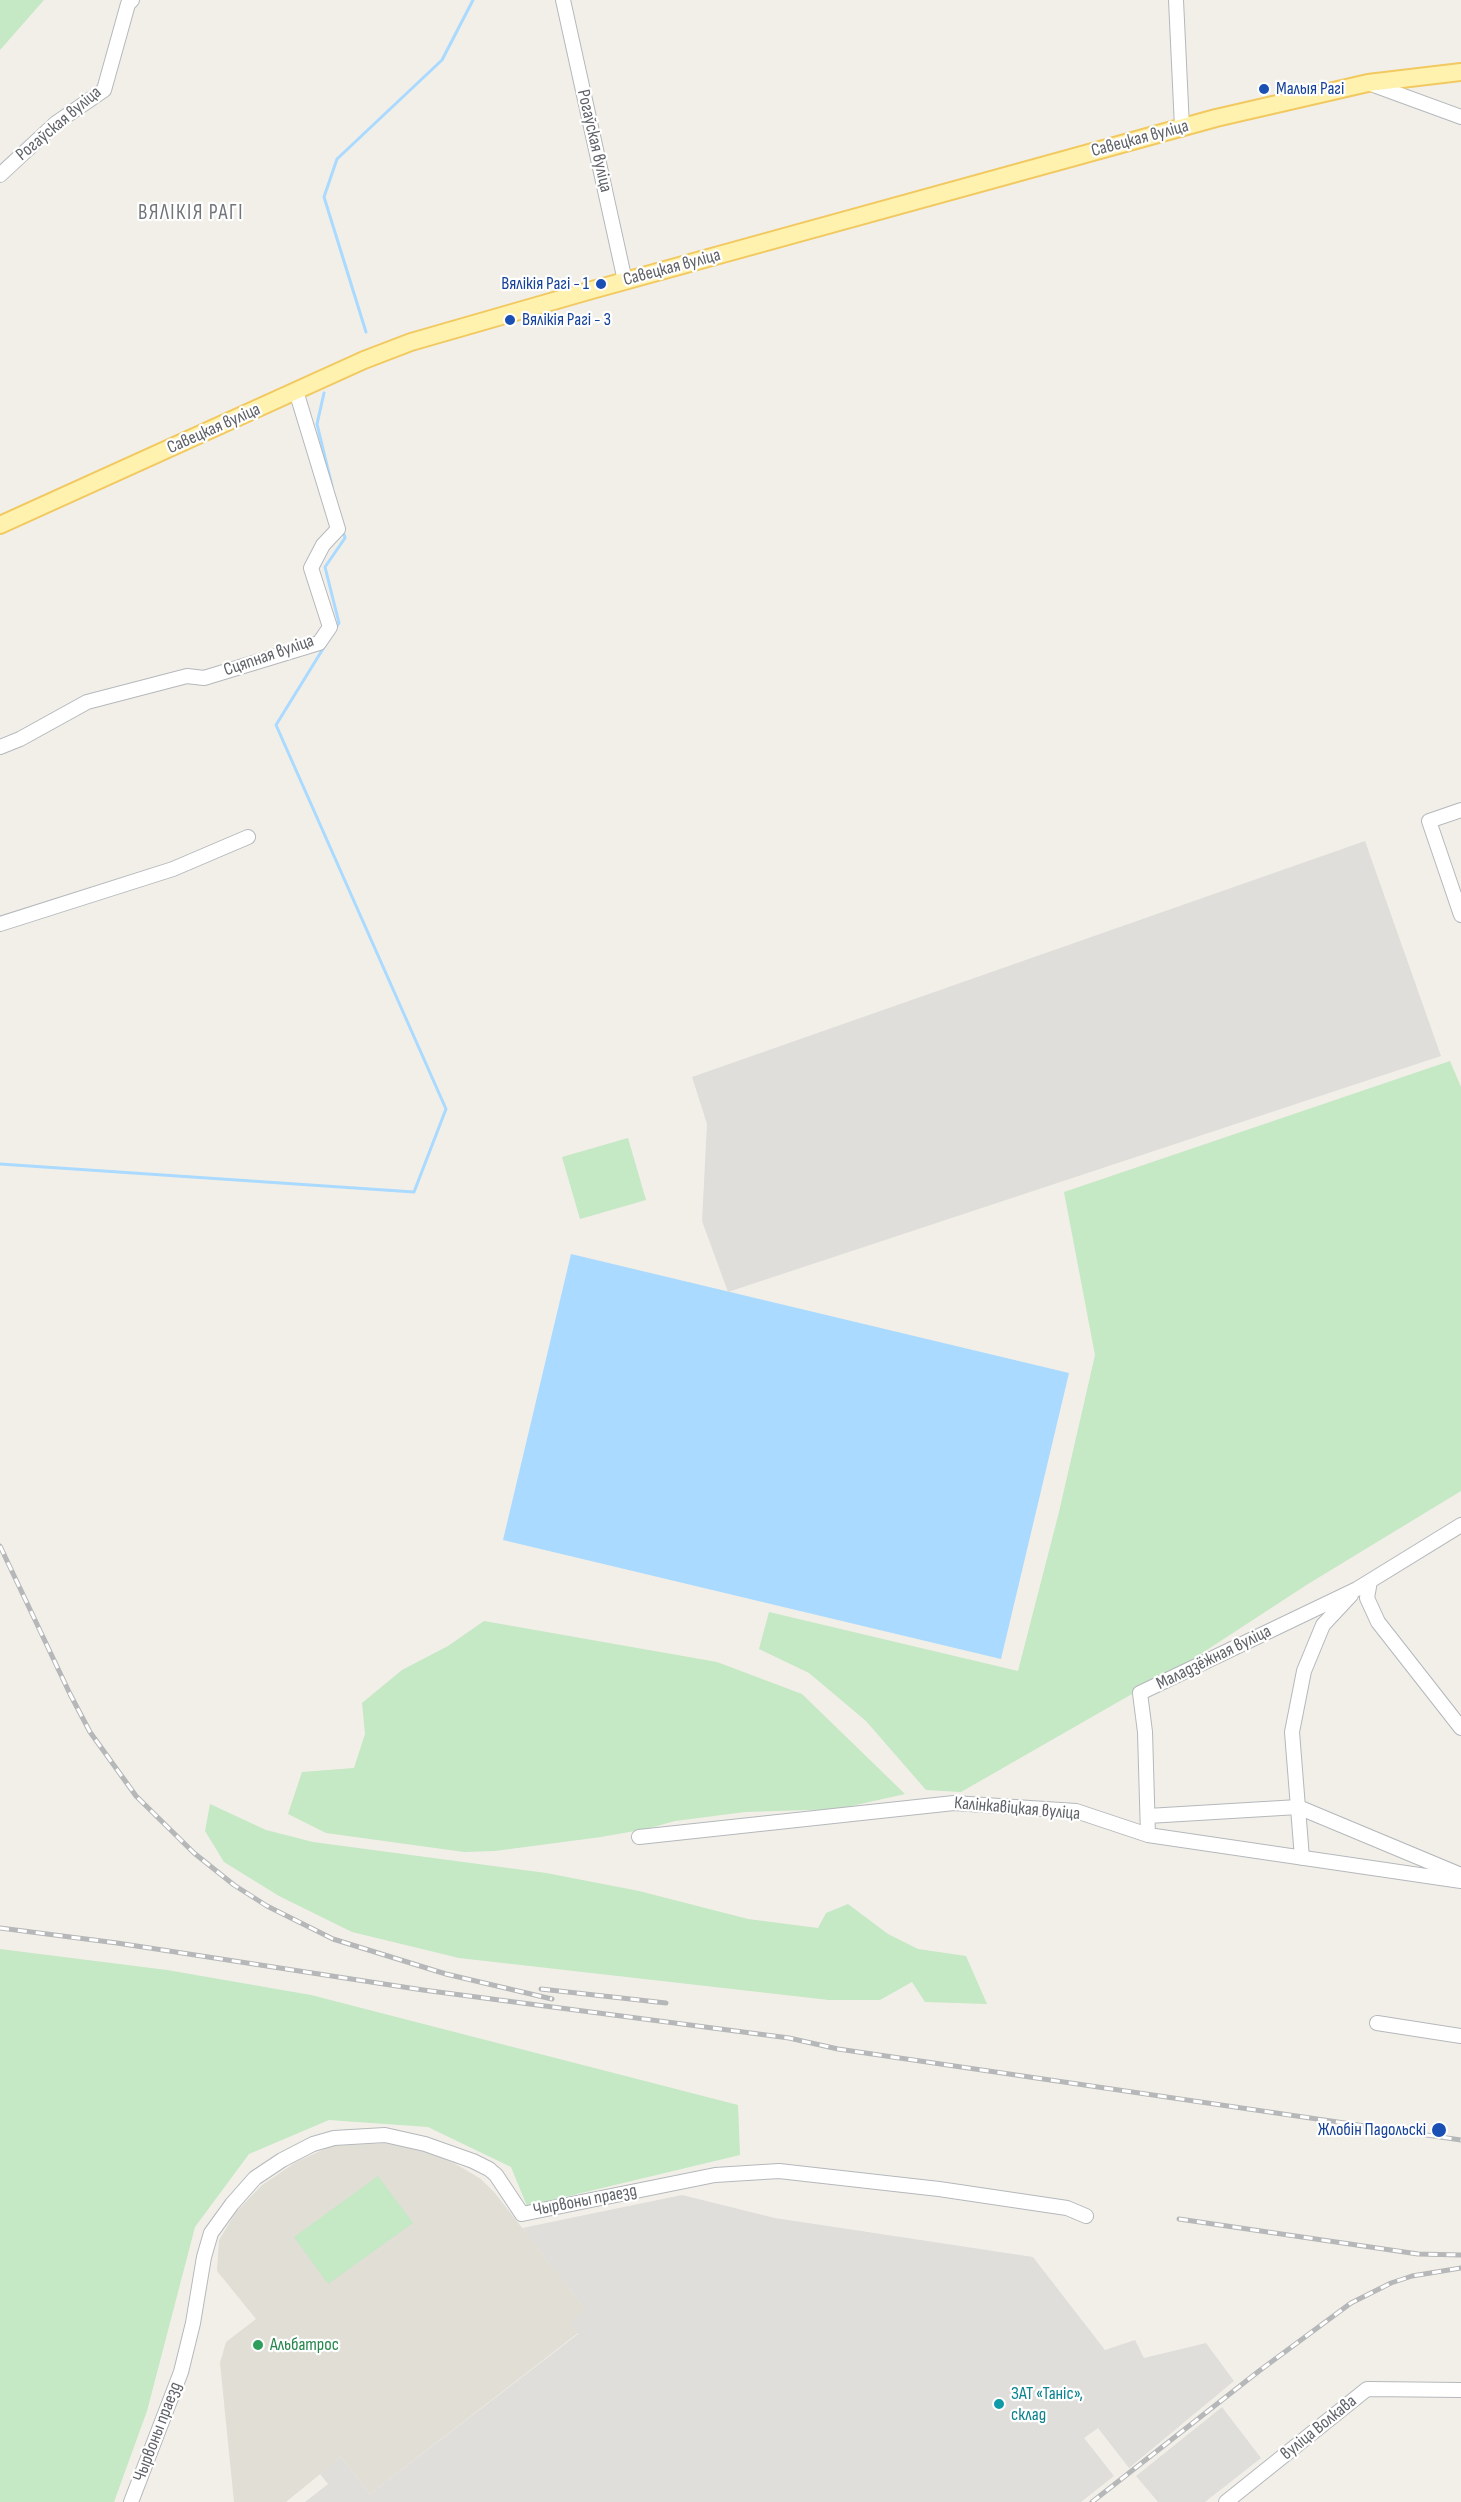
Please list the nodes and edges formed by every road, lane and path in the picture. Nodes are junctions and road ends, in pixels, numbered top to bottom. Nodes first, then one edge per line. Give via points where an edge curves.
1 (132, 0) edge
2 (563, 0) edge
3 (1176, 0) edge
4 (1461, 72) edge
5 (1368, 83) junction
6 (1461, 117) edge
7 (1182, 127) junction
8 (0, 175) edge
9 (625, 281) junction
10 (296, 391) junction
11 (0, 525) edge
12 (0, 747) edge
13 (1461, 810) edge
14 (248, 837) dead end
15 (1461, 915) edge
16 (0, 924) edge
17 (1461, 1525) edge
18 (1370, 1581) junction
19 (1357, 1589) junction
20 (1461, 1728) edge
21 (1298, 1807) junction
22 (1148, 1816) junction
23 (1148, 1835) junction
24 (639, 1837) dead end
25 (1302, 1858) junction
26 (1461, 1875) edge
27 (1461, 1881) edge
28 (1377, 2023) dead end
29 (1461, 2036) edge
30 (1086, 2216) dead end
31 (1461, 2390) edge
32 (131, 2502) edge
33 (1226, 2502) edge

1 - 8 street, Рогаўская вуліца via 104,90 56,123
2 - 9 street, Рогаўская вуліца
3 - 7 street
4 - 5 main road, Савецкая вуліца
5 - 6 street
5 - 7 main road, Савецкая вуліца
7 - 9 main road, Савецкая вуліца
9 - 10 main road, Савецкая вуліца via 411,342
10 - 11 main road, Савецкая вуліца
10 - 12 street, Сцяпная вуліца via 338,529 323,545 312,568 330,627 319,643 204,678 187,676 87,702
13 - 15 street via 1429,821
14 - 16 street via 173,869
17 - 18 street, Маладзёжная вуліца
18 - 19 street, Маладзёжная вуліца
18 - 20 street via 1367,1598 1378,1622
19 - 21 street via 1323,1625 1304,1671 1292,1732
19 - 22 street, Маладзёжная вуліца via 1140,1693
21 - 22 street
21 - 25 street
21 - 26 street
22 - 23 street
23 - 24 street, Калінкавіцкая вуліца via 1077,1811 954,1803
23 - 25 street, Калінкавіцкая вуліца
25 - 27 street, Калінкавіцкая вуліца
28 - 29 street
30 - 32 street, Чырвоны праезд via 1067,2208 939,2189 779,2171 714,2175 522,2214 489,2169 425,2144 385,2134 334,2138 313,2144 255,2178 211,2233 181,2372
31 - 33 street, вуліца Волкава via 1367,2389

